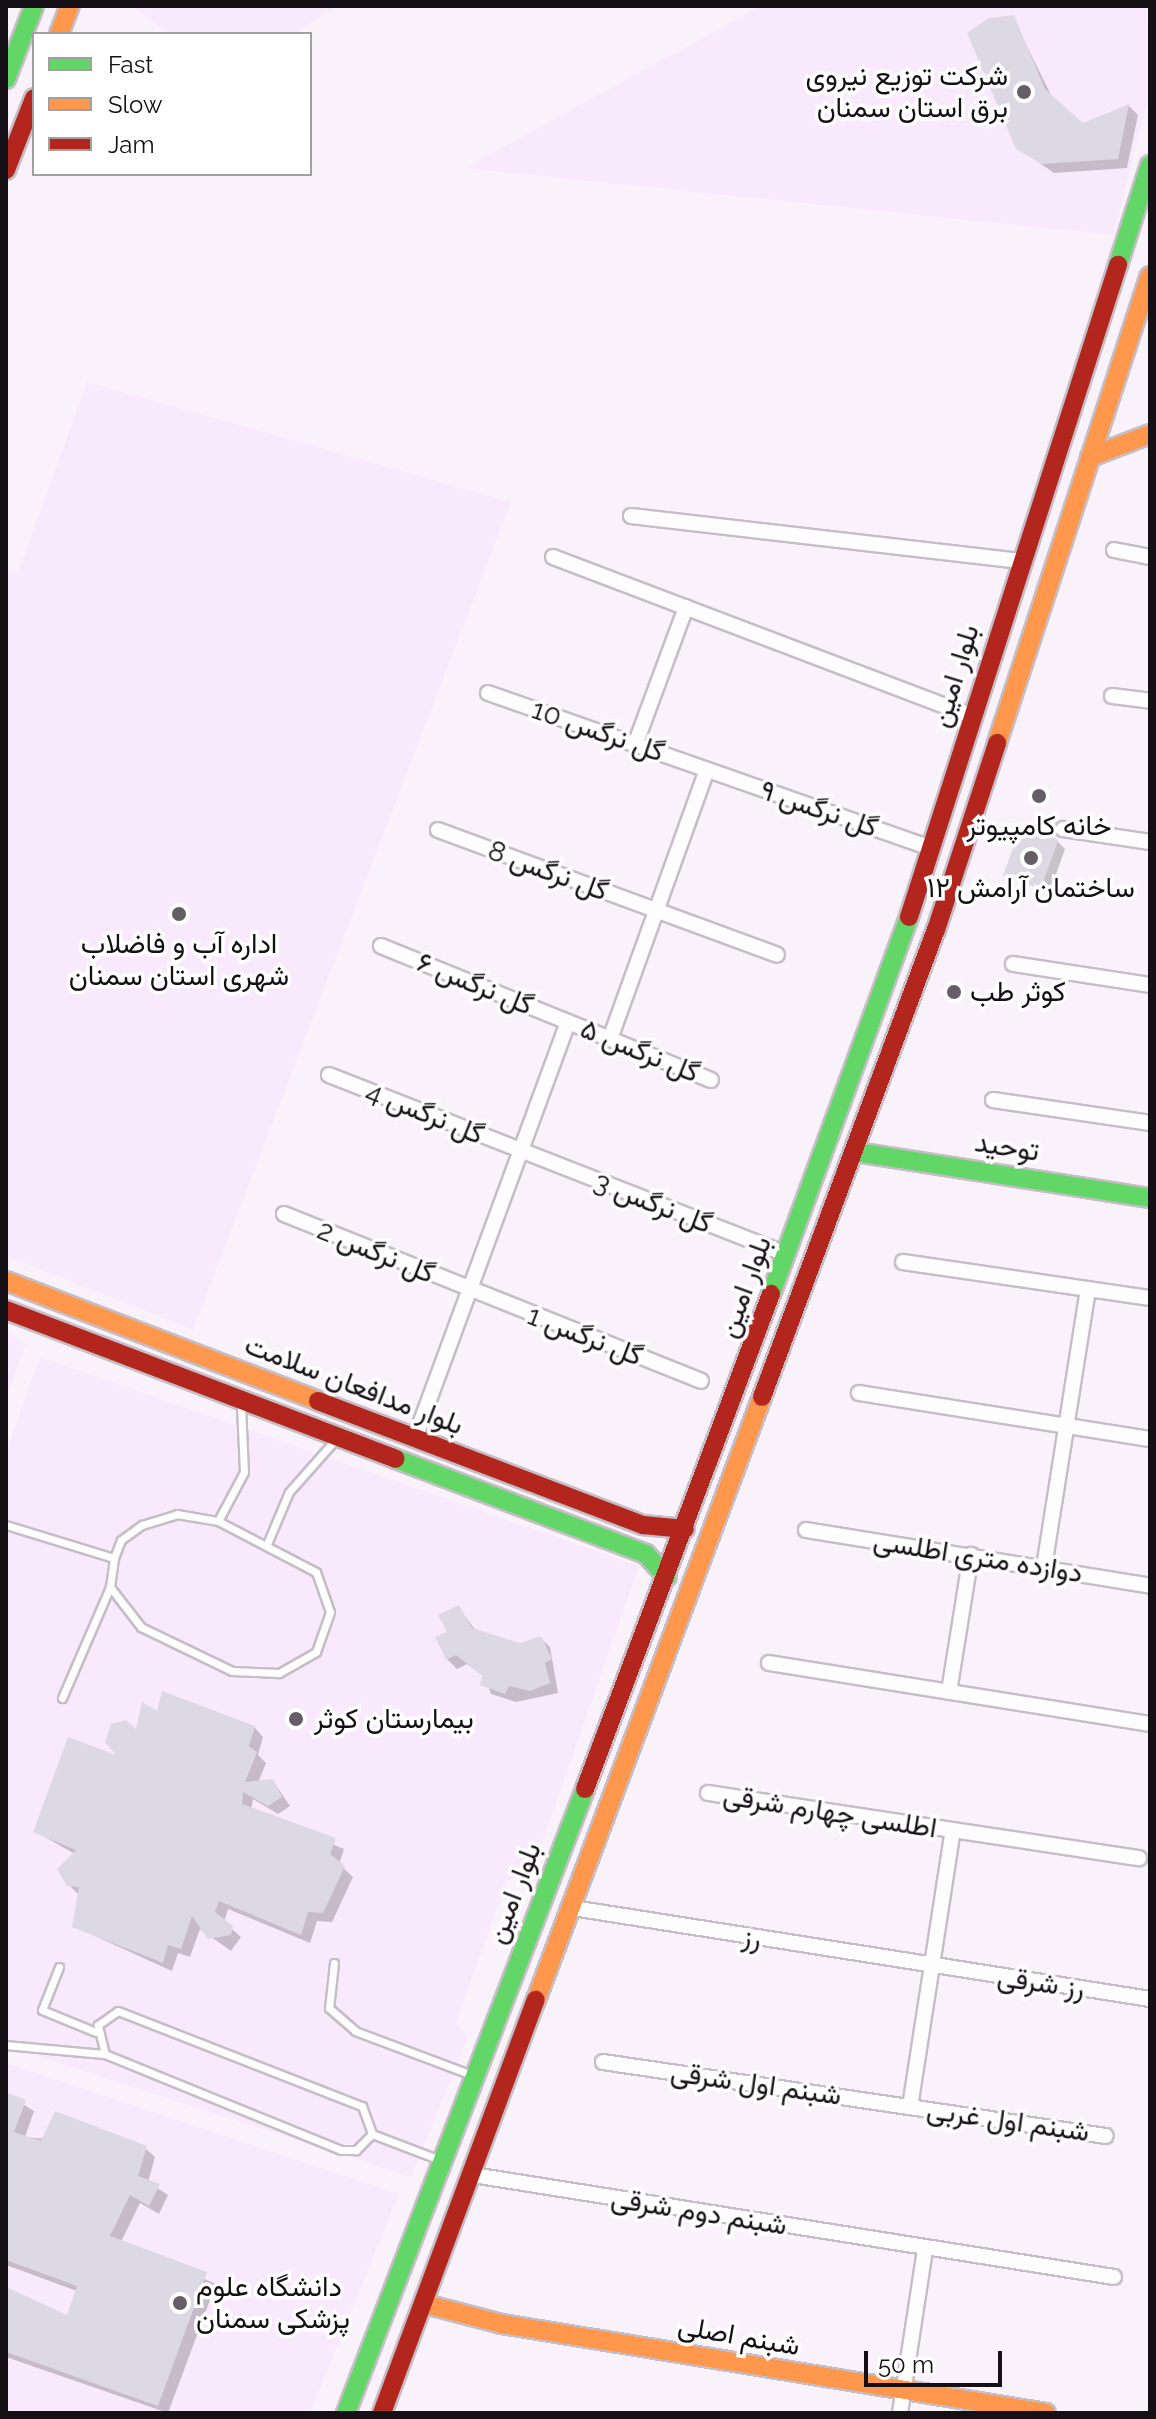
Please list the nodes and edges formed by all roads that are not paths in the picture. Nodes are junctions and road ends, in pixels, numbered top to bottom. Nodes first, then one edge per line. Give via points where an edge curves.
1 (34, 6) edge
2 (70, 6) edge
3 (60, 32) edge
4 (6, 79) edge
5 (32, 103) edge
6 (1150, 165) edge
7 (6, 170) edge
8 (1150, 276) edge
9 (1150, 434) edge
10 (1090, 457) junction
11 (631, 516) dead end
12 (1114, 550) dead end
13 (553, 557) dead end
14 (1150, 557) edge
15 (1020, 561) junction
16 (686, 607) junction
17 (488, 693) dead end
18 (1112, 696) dead end
19 (1150, 701) edge
20 (972, 716) junction
21 (635, 745) junction
22 (707, 770) junction
23 (1063, 829) dead end
24 (438, 830) dead end
25 (1150, 842) edge
26 (930, 848) junction
27 (658, 912) junction
28 (908, 919) junction
29 (936, 930) junction
30 (381, 946) dead end
31 (777, 955) dead end
32 (1013, 964) dead end
33 (1150, 985) edge
34 (568, 1022) junction
35 (610, 1039) junction
36 (329, 1075) dead end
37 (711, 1080) dead end
38 (993, 1100) dead end
39 (1150, 1123) edge
40 (520, 1152) junction
41 (856, 1152) junction
42 (1150, 1198) edge
43 (284, 1214) dead end
44 (786, 1254) junction
45 (903, 1262) dead end
46 (6, 1281) edge
47 (1088, 1289) junction
48 (469, 1291) junction
49 (1150, 1298) edge
50 (6, 1310) edge
51 (110, 1321) junction
52 (758, 1334) junction
53 (162, 1342) junction
54 (788, 1342) junction
55 (100, 1345) junction
56 (153, 1365) junction
57 (701, 1381) dead end
58 (859, 1393) dead end
59 (241, 1400) junction
60 (1066, 1426) junction
61 (338, 1437) junction
62 (415, 1438) junction
63 (1150, 1439) edge
64 (218, 1521) junction
65 (6, 1525) edge
66 (643, 1525) junction
67 (685, 1529) junction
68 (806, 1530) dead end
69 (267, 1544) junction
70 (635, 1550) junction
71 (971, 1555) junction
72 (114, 1558) junction
73 (1044, 1567) junction
74 (667, 1577) junction
75 (1150, 1586) edge
76 (110, 1587) junction
77 (769, 1663) dead end
78 (949, 1692) junction
79 (62, 1698) dead end
80 (1150, 1724) edge
81 (602, 1742) junction
82 (632, 1753) junction
83 (708, 1793) dead end
84 (953, 1830) junction
85 (1139, 1858) dead end
86 (573, 1908) junction
87 (334, 1963) dead end
88 (59, 1967) dead end
89 (932, 1967) junction
90 (1150, 1999) edge
91 (96, 2032) junction
92 (6, 2045) edge
93 (105, 2054) junction
94 (603, 2062) dead end
95 (474, 2076) junction
96 (910, 2107) junction
97 (372, 2134) junction
98 (1106, 2136) dead end
99 (442, 2161) junction
100 (473, 2175) junction
101 (925, 2249) junction
102 (1114, 2277) dead end
103 (425, 2304) junction
104 (903, 2392) junction
105 (346, 2413) edge
106 (382, 2413) edge
107 (900, 2413) edge
108 (1046, 2413) edge

1 - 4 main road
2 - 3 main road
5 - 7 main road
6 - 15 main road, بلوار امین
8 - 10 main road, بلوار امین
9 - 10 main road
10 - 29 main road, بلوار امین
11 - 15 street
12 - 14 street
13 - 16 street
15 - 20 main road, بلوار امین
16 - 20 street
16 - 21 street
17 - 21 street, گل نرگس 10
18 - 19 street
20 - 26 main road, بلوار امین
21 - 22 street, گل نرگس 10
22 - 26 street, گل نرگس ۹
22 - 27 street
23 - 25 street
24 - 27 street, گل نرگس 8
26 - 28 main road, بلوار امین
27 - 31 street, گل نرگس 8
27 - 35 street
28 - 29 main road
28 - 44 main road, بلوار امین
29 - 41 main road, بلوار امین
30 - 34 street, گل نرگس ۶
32 - 33 street
34 - 35 street, گل نرگس ۵
34 - 40 street
35 - 37 street, گل نرگس ۵
36 - 40 street, گل نرگس 4
38 - 39 street
40 - 44 street, گل نرگس 3
40 - 48 street
41 - 42 main road, توحید
41 - 54 main road, بلوار امین
43 - 48 street, گل نرگس 2
44 - 52 main road, بلوار امین
45 - 47 street
46 - 51 main road, بلوار مدافعان سلامت
47 - 49 street
47 - 60 street
48 - 57 street, گل نرگس 1
48 - 62 street
50 - 55 main road, بلوار مدافعان سلامت
51 - 53 main road, بلوار مدافعان سلامت
51 - 55 main road via 112,1331
52 - 54 main road
52 - 67 main road, بلوار امین
53 - 56 main road via 150,1355
53 - 62 main road, بلوار مدافعان سلامت
54 - 82 main road, بلوار امین
55 - 56 main road, بلوار مدافعان سلامت
56 - 59 main road, بلوار مدافعان سلامت
58 - 60 street
59 - 61 main road, بلوار مدافعان سلامت
59 - 64 lane via 244,1472
60 - 63 street
60 - 73 street
61 - 69 lane via 289,1492
61 - 70 main road, بلوار مدافعان سلامت
62 - 66 main road, بلوار مدافعان سلامت
64 - 69 lane
64 - 72 lane via 177,1514 142,1525 121,1540
65 - 72 lane
66 - 67 main road, بلوار مدافعان سلامت
66 - 70 main road via 645,1544
67 - 74 main road, بلوار امین
68 - 71 street, دوازده متری اطلسی
69 - 76 lane via 316,1572 330,1612 316,1652 279,1673 232,1671 141,1627
70 - 74 main road, بلوار مدافعان سلامت via 659,1563
71 - 73 street, دوازده متری اطلسی
71 - 78 street
72 - 76 lane
73 - 75 street, دوازده متری اطلسی
74 - 81 main road, بلوار امین
76 - 79 lane
77 - 78 street
78 - 80 street
81 - 82 main road
81 - 95 main road, بلوار امین
82 - 86 main road, بلوار امین
83 - 84 street, اطلسی چهارم شرقی
84 - 85 street, اطلسی چهارم شرقی
84 - 89 street
86 - 89 street, رز
86 - 100 main road, بلوار امین
87 - 95 lane via 329,2008 355,2031
88 - 91 lane via 42,2010
89 - 90 street, رز شرقی
89 - 96 street
91 - 93 lane
91 - 97 lane via 118,2011 362,2106
92 - 93 lane
93 - 97 lane via 341,2150 356,2150
94 - 96 street, شبنم اول شرقی
95 - 99 main road, بلوار امین
96 - 98 street, شبنم اول غربی
97 - 99 lane
99 - 105 main road, بلوار امین
100 - 101 street, شبنم دوم شرقی
100 - 103 main road, بلوار امین
101 - 102 street, شبنم دوم شرقی
101 - 104 street
103 - 104 main road, شبنم اصلی
103 - 106 main road, بلوار امین
104 - 107 street
104 - 108 main road, شبنم اصلی

